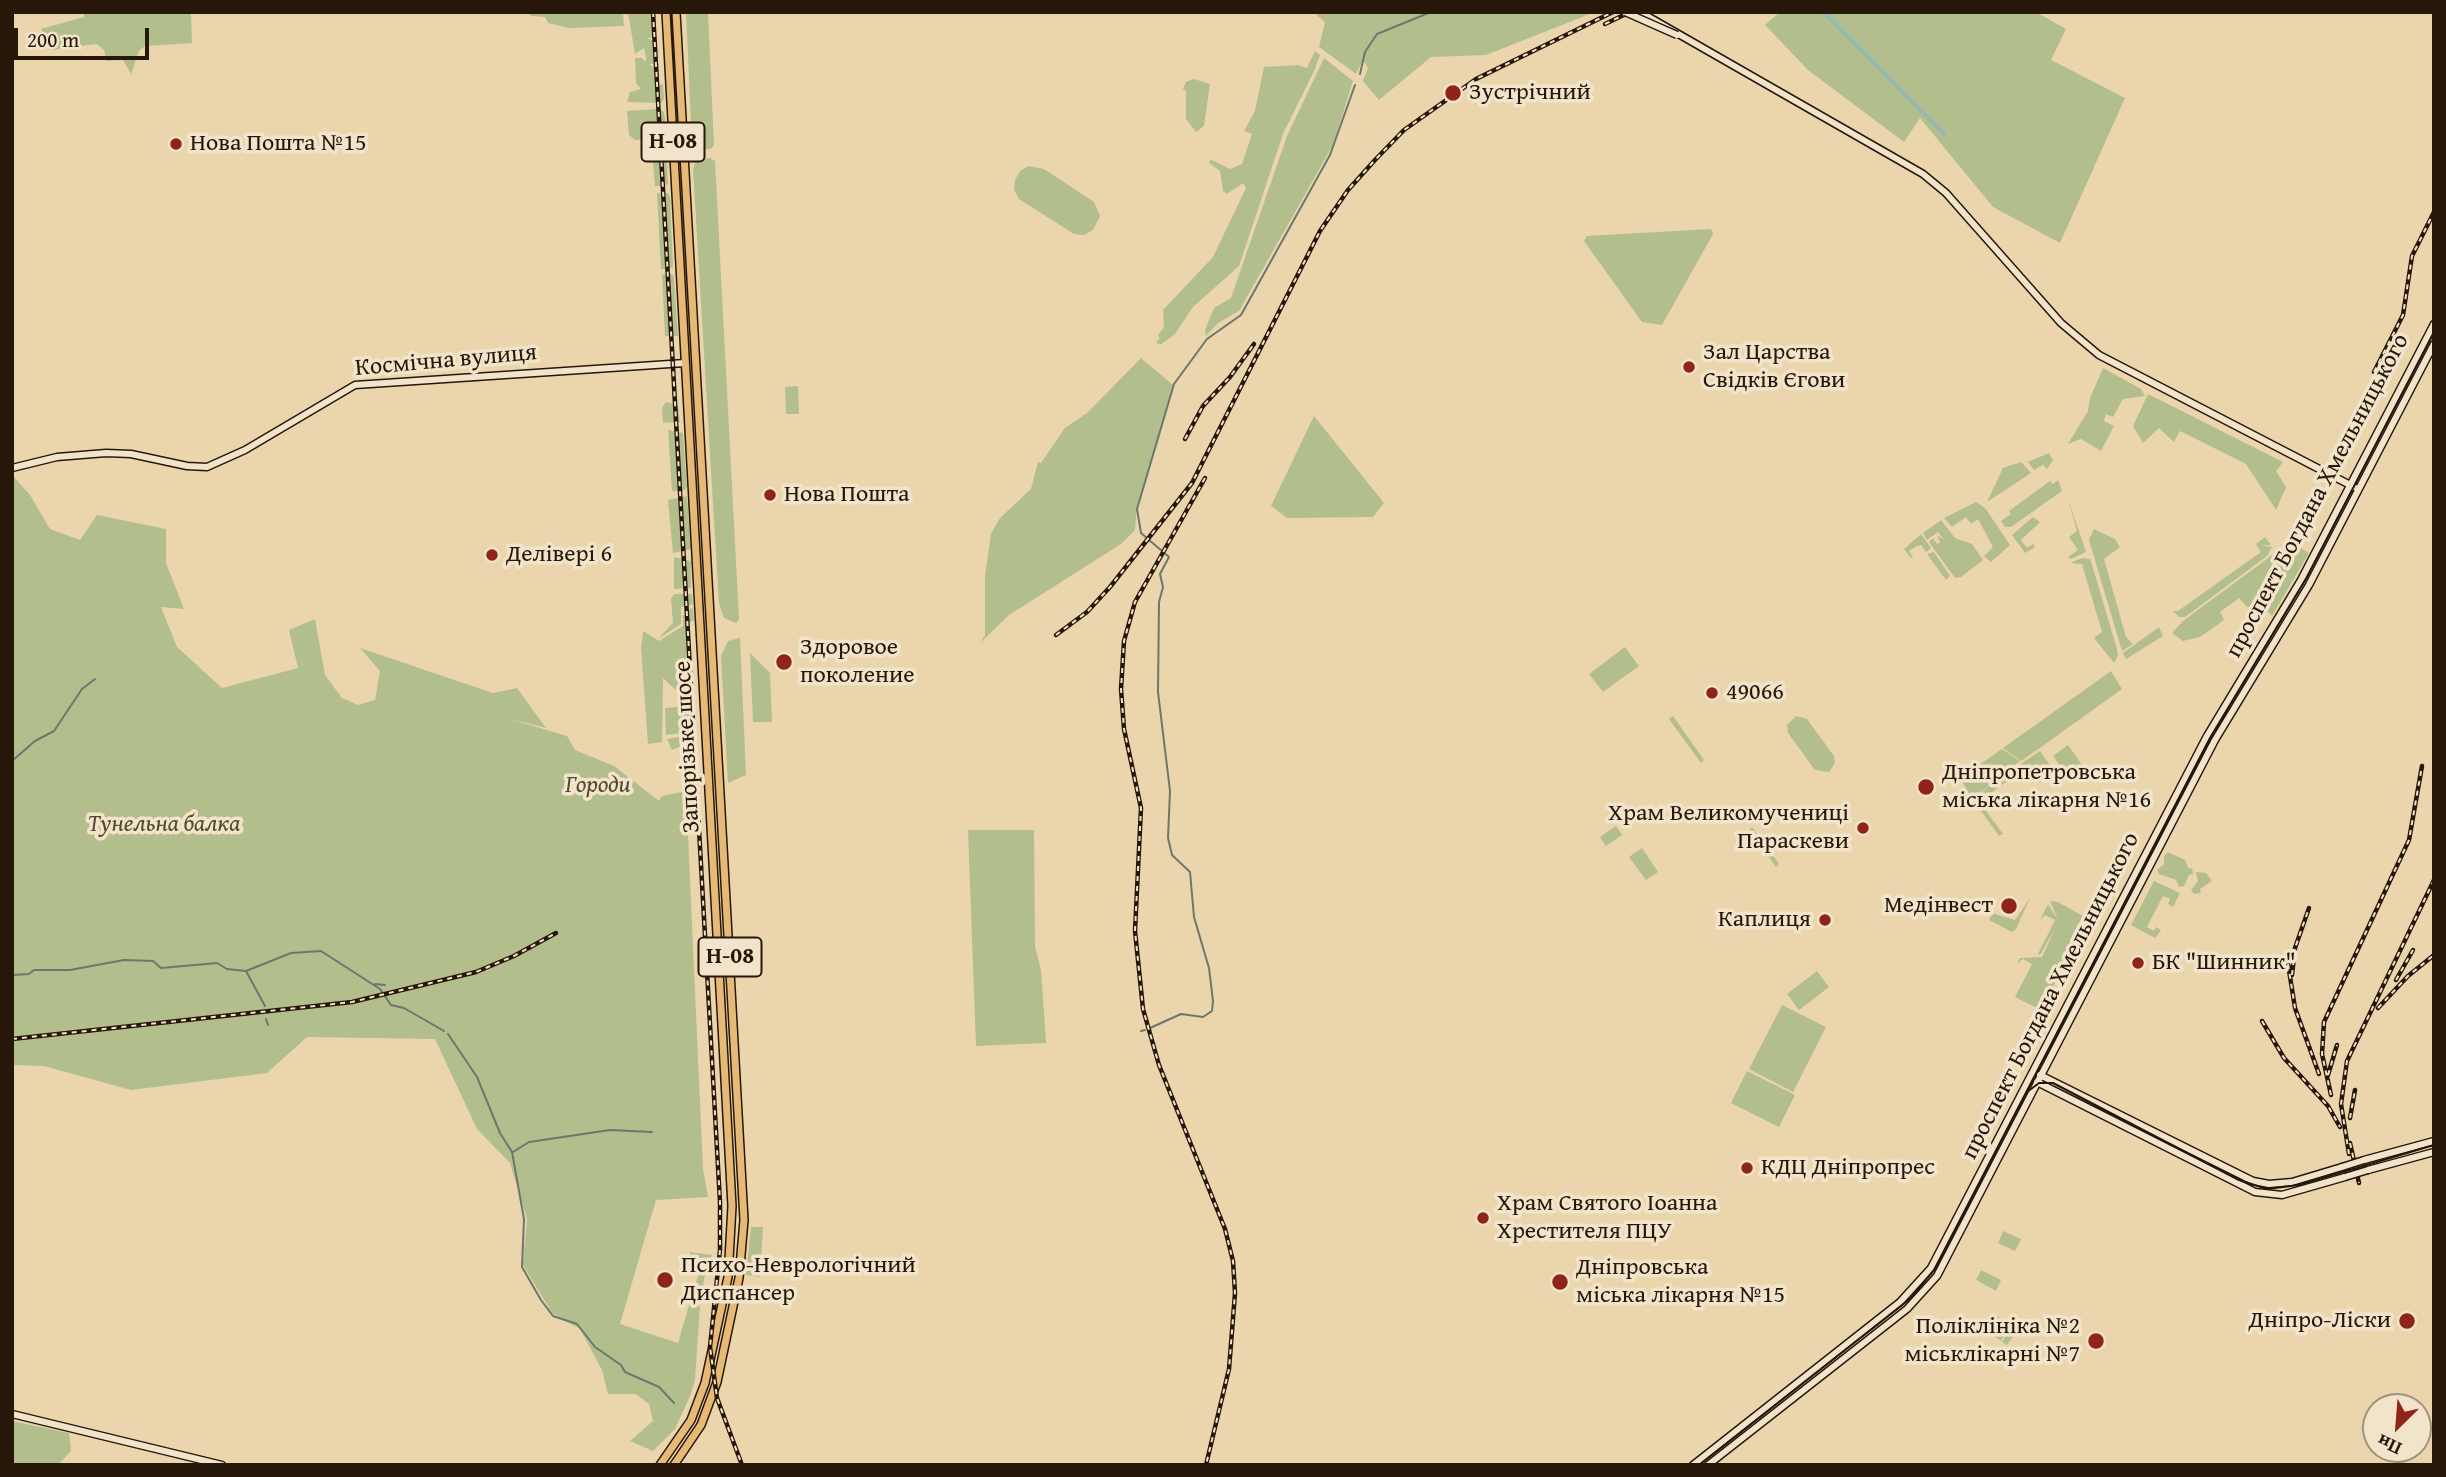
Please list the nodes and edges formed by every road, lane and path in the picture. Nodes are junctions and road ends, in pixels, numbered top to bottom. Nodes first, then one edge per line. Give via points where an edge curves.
1 (666, 12) edge
2 (676, 12) edge
3 (1625, 12) edge
4 (1640, 12) edge
5 (1677, 35) junction
6 (2434, 324) edge
7 (2434, 344) edge
8 (696, 362) junction
9 (685, 363) junction
10 (12, 468) edge
11 (2350, 486) junction
12 (2359, 490) junction
13 (711, 629) junction
14 (700, 630) junction
15 (721, 794) junction
16 (710, 795) junction
17 (2068, 1005) junction
18 (2077, 1009) junction
19 (2043, 1075) junction
20 (2031, 1076) junction
21 (2039, 1083) junction
22 (2096, 1102) junction
23 (2092, 1110) junction
24 (2434, 1141) edge
25 (2434, 1152) edge
26 (12, 1414) edge
27 (222, 1465) edge
28 (660, 1465) edge
29 (674, 1465) edge
30 (1693, 1465) edge
31 (1708, 1465) edge

1 - 9 main road, Запорізьке шосе / Н-08
2 - 8 main road, Запорізьке шосе / Н-08
3 - 5 main road, bridge
4 - 5 main road, bridge
5 - 11 main road via 1923,174 1946,193 2061,323 2099,355
6 - 11 main road, проспект Богдана Хмельницького
7 - 12 main road, проспект Богдана Хмельницького
8 - 9 main road, Космічна вулиця
8 - 13 main road, Запорізьке шосе / Н-08
9 - 10 main road, Космічна вулиця via 355,385 207,467 106,453 57,457
9 - 14 main road, Запорізьке шосе / Н-08
11 - 12 main road
11 - 17 main road, проспект Богдана Хмельницького via 2301,580 2211,729
12 - 18 main road, проспект Богдана Хмельницького via 2305,591 2215,740
13 - 14 main road
13 - 15 main road, Запорізьке шосе / Н-08
14 - 16 main road, Запорізьке шосе / Н-08
15 - 16 main road
15 - 29 main road, Запорізьке шосе / Н-08 via 744,1220 739,1279 724,1352 701,1425
16 - 28 main road, Запорізьке шосе / Н-08 via 732,1240 711,1360 691,1420
17 - 18 main road
17 - 20 main road, проспект Богдана Хмельницького
18 - 19 main road, проспект Богдана Хмельницького
19 - 20 main road
19 - 21 main road, проспект Богдана Хмельницького
19 - 22 main road
20 - 21 main road
20 - 30 main road, проспект Богдана Хмельницького via 1921,1281
21 - 23 main road
21 - 31 main road, проспект Богдана Хмельницького via 1948,1258 1925,1292
22 - 23 main road
22 - 24 main road, bridge via 2258,1183 2292,1182
23 - 25 main road, bridge via 2255,1192 2282,1195
26 - 27 main road

